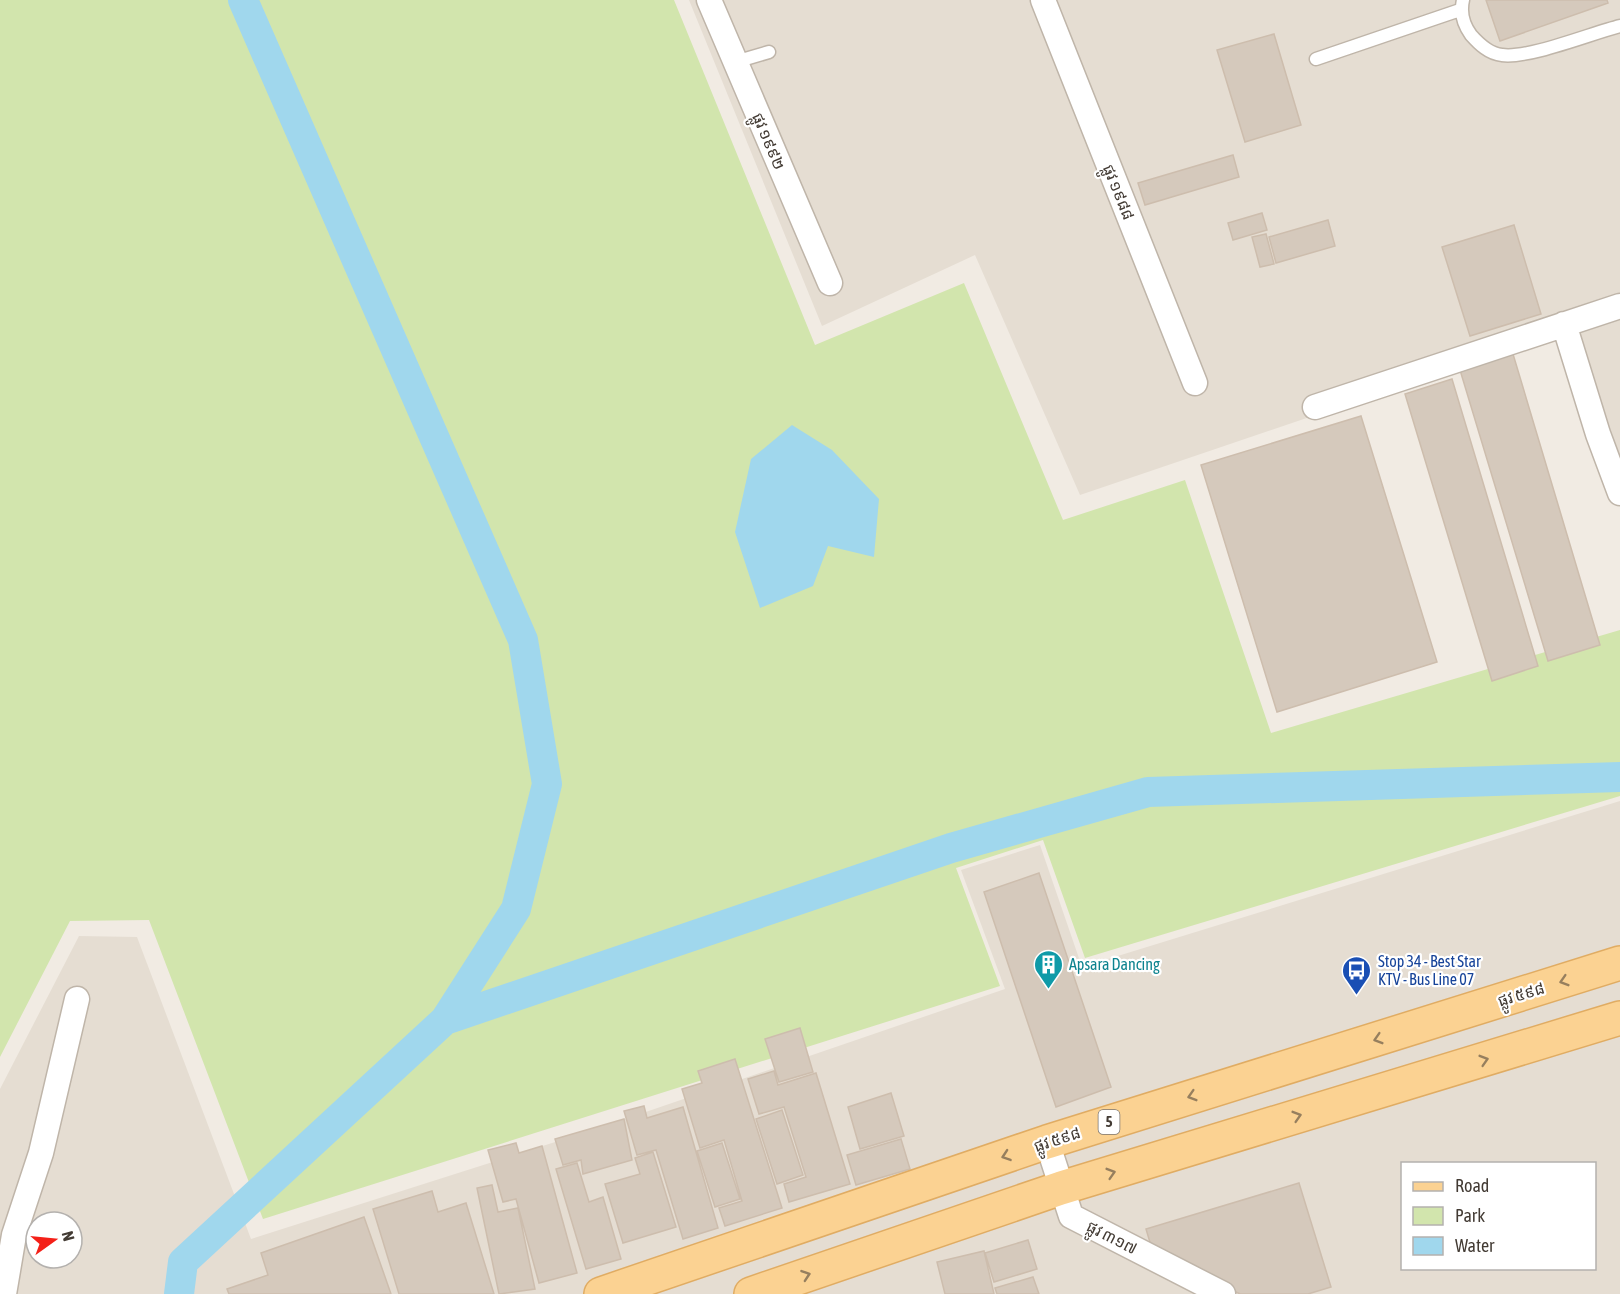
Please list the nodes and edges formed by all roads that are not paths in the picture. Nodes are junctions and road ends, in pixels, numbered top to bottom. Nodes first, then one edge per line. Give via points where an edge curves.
1 (709, 0) edge
2 (1043, 0) edge
3 (1462, 5) edge
4 (1620, 26) edge
5 (769, 52) dead end
6 (1316, 59) dead end
7 (735, 63) junction
8 (830, 283) dead end
9 (1620, 306) edge
10 (1564, 324) junction
11 (1194, 383) dead end
12 (1315, 407) dead end
13 (1620, 493) edge
14 (1620, 963) edge
15 (77, 999) dead end
16 (1620, 1018) edge
17 (1047, 1142) junction
18 (1061, 1188) junction
19 (4, 1294) edge
20 (601, 1294) edge
21 (751, 1294) edge
22 (1223, 1294) edge

1 - 7 street, ផ្លូវ ១៩៩២
2 - 11 street, ផ្លូវ ១៩៨៨
3 - 4 lane via 1467,28 1478,43 1502,55 1524,53
3 - 6 lane
5 - 7 lane
7 - 8 street, ផ្លូវ ១៩៩២
9 - 10 street
10 - 12 street
10 - 13 street
14 -> 17 main road, ផ្លូវ ៥៩៨ / 5
15 - 19 street via 41,1153 14,1235
18 -> 16 main road
17 - 18 street, ផ្លូវ ៣១៧
17 -> 20 main road, ផ្លូវ ៥៩៨ / 5
21 -> 18 main road
18 - 22 street, ផ្លូវ ៣១៧ via 1071,1216

